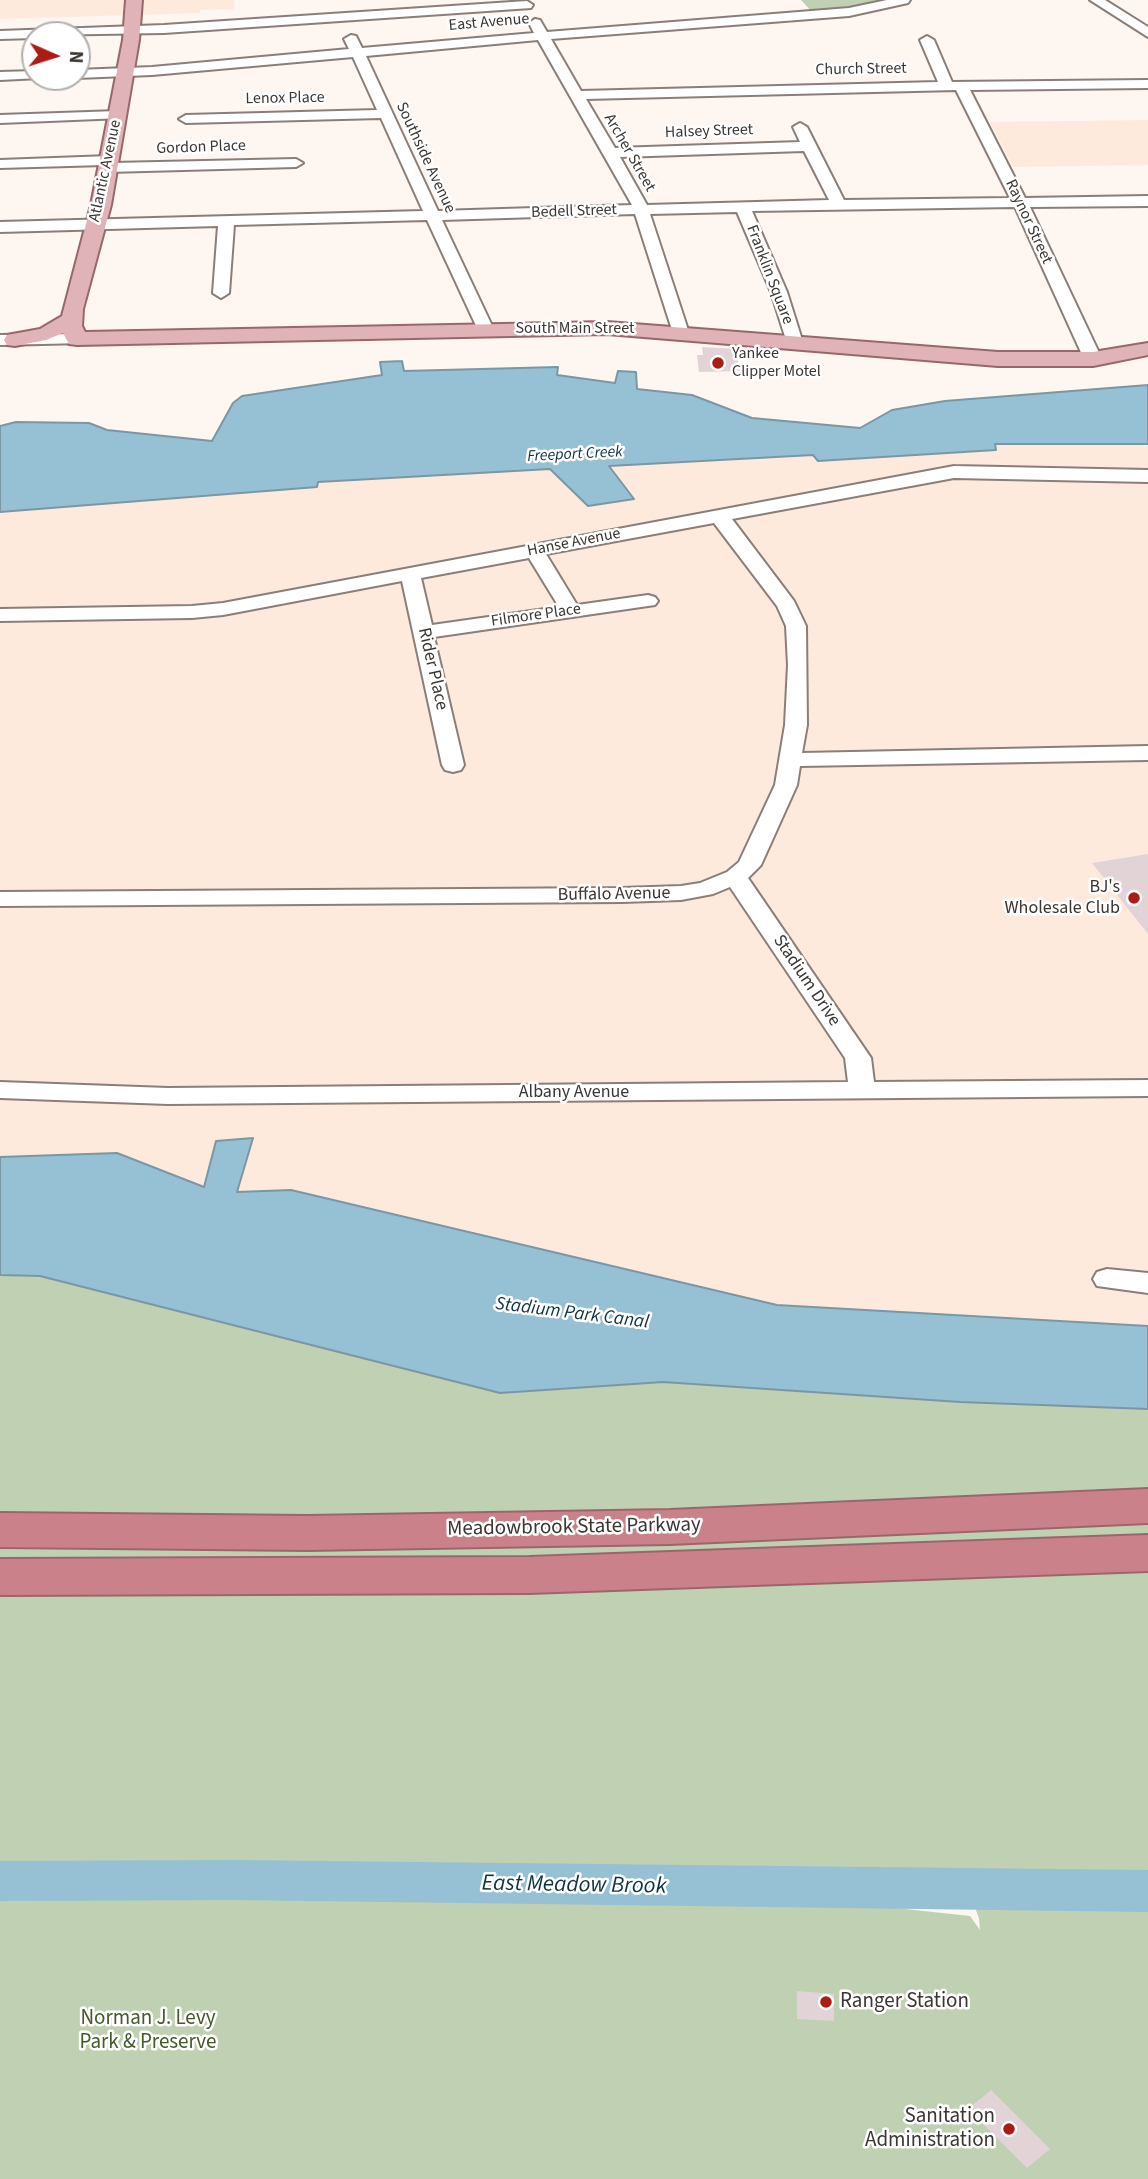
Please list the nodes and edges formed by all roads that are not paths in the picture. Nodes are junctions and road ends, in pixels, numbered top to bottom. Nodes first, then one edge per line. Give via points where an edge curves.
1 (134, 0) edge
2 (904, 0) edge
3 (1096, 0) edge
4 (526, 3) edge
5 (338, 10) junction
6 (131, 31) junction
7 (1148, 33) edge
8 (0, 35) edge
9 (540, 36) junction
10 (927, 40) dead end
11 (357, 52) junction
12 (125, 72) junction
13 (91, 73) edge
14 (21, 75) edge
15 (0, 76) edge
16 (1148, 84) edge
17 (954, 86) junction
18 (575, 96) junction
19 (385, 114) junction
20 (118, 115) junction
21 (0, 119) edge
22 (186, 119) dead end
23 (800, 127) dead end
24 (809, 146) junction
25 (609, 153) junction
26 (296, 163) dead end
27 (0, 164) edge
28 (109, 164) junction
29 (1148, 201) edge
30 (1019, 203) junction
31 (839, 205) junction
32 (743, 207) junction
33 (640, 210) junction
34 (432, 216) junction
35 (226, 222) junction
36 (95, 226) junction
37 (0, 227) edge
38 (221, 293) dead end
39 (74, 329) junction
40 (486, 330) junction
41 (681, 333) junction
42 (7, 340) edge
43 (795, 343) junction
44 (1148, 350) edge
45 (1093, 359) junction
46 (1148, 476) edge
47 (719, 516) junction
48 (534, 550) junction
49 (410, 574) junction
50 (648, 601) dead end
51 (571, 611) junction
52 (0, 615) edge
53 (423, 632) junction
54 (1148, 752) edge
55 (790, 760) junction
56 (453, 765) dead end
57 (735, 877) junction
58 (0, 899) edge
59 (1148, 1088) edge
60 (0, 1090) edge
61 (862, 1091) junction
62 (1107, 1279) dead end
63 (1148, 1283) edge
64 (1148, 1506) edge
65 (0, 1530) edge
66 (1148, 1553) edge
67 (0, 1577) edge

1 - 6 main road, Atlantic Avenue
2 - 9 street, East Avenue via 849,12
3 - 7 street
4 - 5 street
4 - 9 street, Archer Street
5 - 6 street
5 - 11 street, Southside Avenue
6 - 8 street
6 - 12 main road, Atlantic Avenue
9 - 11 street, East Avenue
9 - 18 street, Archer Street
10 - 17 street, Raynor Street
11 - 12 street, East Avenue
11 - 19 street, Southside Avenue
12 - 13 street, East Avenue
12 - 20 main road, Atlantic Avenue
14 - 15 street
16 - 17 street, Church Street
17 - 18 street, Church Street
17 - 30 street, Raynor Street
18 - 25 street, Archer Street
19 - 22 street, Lenox Place
19 - 34 street, Southside Avenue
20 - 21 street
20 - 28 main road, Atlantic Avenue
23 - 24 street
24 - 25 street, Halsey Street
24 - 31 street
25 - 33 street, Archer Street
26 - 28 street, Gordon Place
27 - 28 street, Gordon Place
28 - 36 main road, Atlantic Avenue
29 - 30 street, Bedell Street
30 - 31 street, Bedell Street
30 - 45 street, Raynor Street
31 - 32 street, Bedell Street
32 - 33 street, Bedell Street
32 - 43 street, Franklin Square
33 - 34 street, Bedell Street
33 - 41 street, Archer Street
34 - 35 street, Bedell Street
34 - 40 street, Southside Avenue
35 - 36 street, Bedell Street
35 - 38 street
36 - 37 street, Bedell Street
36 - 39 main road, Atlantic Avenue
39 - 40 main road, South Main Street
39 - 42 main road
40 - 41 main road, South Main Street
41 - 43 main road, South Main Street
43 - 45 main road, South Main Street via 943,356
44 - 45 main road, South Main Street
46 - 47 street, Hanse Avenue via 954,472
47 - 48 street, Hanse Avenue
47 - 55 street via 787,605 796,626 796,725
48 - 49 street, Hanse Avenue
48 - 51 street
49 - 52 street, Hanse Avenue via 192,612
49 - 53 street, Rider Place
50 - 51 street, Filmore Place
51 - 53 street, Filmore Place
53 - 56 street, Rider Place
54 - 55 street
55 - 57 street via 786,785 749,865
57 - 58 street, Buffalo Avenue via 681,893
57 - 61 street, Stadium Drive via 858,1058
59 - 61 street, Albany Avenue
60 - 61 street, Albany Avenue via 169,1096
62 - 63 street
64 - 65 highway, Meadowbrook State Parkway via 656,1527 308,1533
66 - 67 highway via 529,1575

